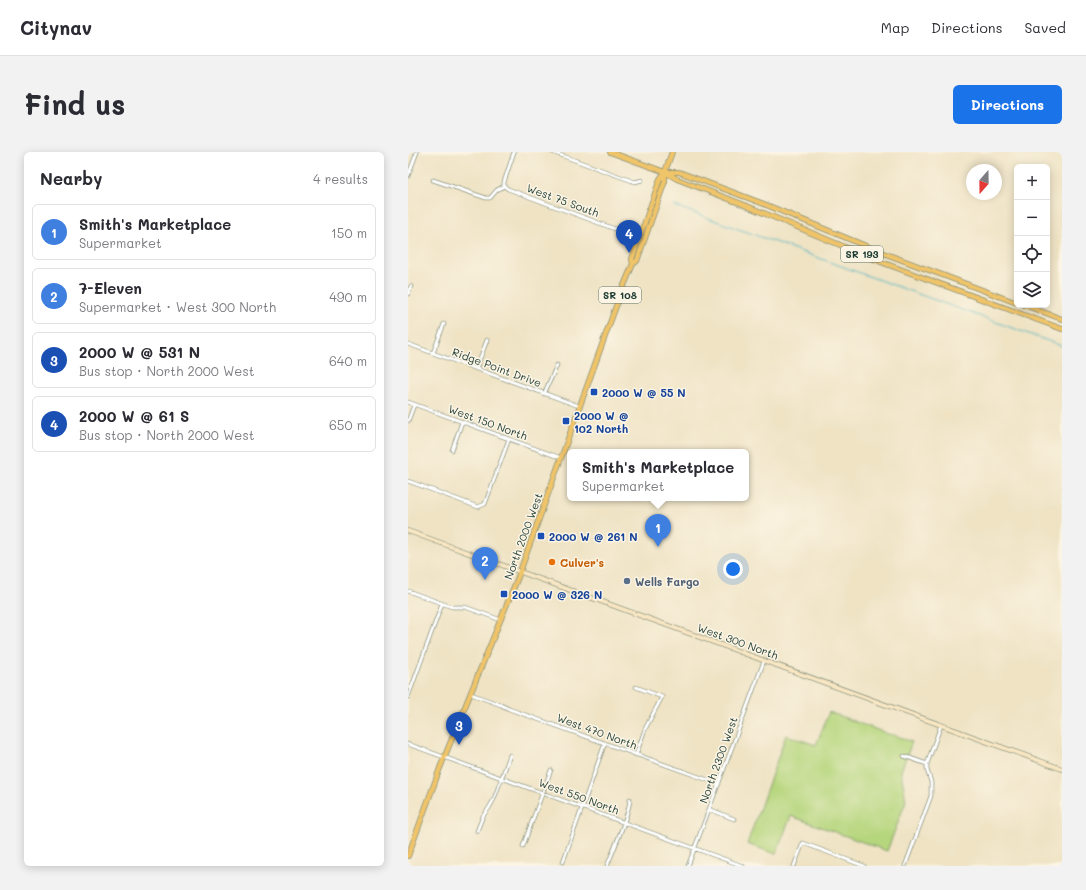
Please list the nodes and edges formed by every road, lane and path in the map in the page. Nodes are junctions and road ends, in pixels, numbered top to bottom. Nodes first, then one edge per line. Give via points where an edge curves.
1 (417, 152) edge
2 (514, 152) edge
3 (552, 152) edge
4 (610, 152) edge
5 (672, 152) edge
6 (665, 172) junction
7 (408, 176) edge
8 (433, 180) dead end
9 (642, 180) dead end
10 (504, 186) junction
11 (639, 238) junction
12 (633, 264) junction
13 (411, 286) dead end
14 (408, 294) edge
15 (1014, 301) edge
16 (1032, 308) edge
17 (1062, 319) edge
18 (444, 324) dead end
19 (1062, 329) edge
20 (487, 340) dead end
21 (408, 344) edge
22 (433, 353) junction
23 (557, 365) dead end
24 (476, 369) junction
25 (544, 394) junction
26 (408, 402) edge
27 (414, 405) junction
28 (579, 406) junction
29 (408, 421) edge
30 (462, 422) junction
31 (510, 439) junction
32 (452, 450) dead end
33 (561, 458) junction
34 (408, 481) edge
35 (408, 531) edge
36 (520, 571) junction
37 (408, 591) edge
38 (442, 604) junction
39 (501, 620) junction
40 (764, 661) junction
41 (636, 688) dead end
42 (471, 694) junction
43 (408, 697) edge
44 (941, 725) junction
45 (605, 743) junction
46 (408, 744) edge
47 (636, 754) junction
48 (510, 755) dead end
49 (904, 756) dead end
50 (444, 757) junction
51 (927, 764) junction
52 (1062, 769) edge
53 (551, 770) dead end
54 (502, 778) junction
55 (719, 784) junction
56 (543, 793) junction
57 (630, 799) dead end
58 (583, 807) junction
59 (709, 809) junction
60 (734, 819) dead end
61 (624, 822) junction
62 (477, 831) dead end
63 (523, 846) dead end
64 (694, 848) junction
65 (408, 856) edge
66 (563, 862) dead end
67 (608, 866) edge
68 (688, 866) edge
69 (740, 866) edge
70 (794, 866) edge
71 (864, 866) edge
72 (905, 866) edge

1 - 7 street
2 - 10 street
3 - 9 street via 635,182
4 - 6 main road, SR 193
5 - 6 main road, North 2000 West / SR 108
6 - 11 main road, North 2000 West / SR 108 via 660,179
6 - 12 main road, North 2000 West / SR 108 via 666,182 637,261
6 - 15 main road, SR 193 via 679,172 878,251
6 - 19 main road, SR 193 via 881,262
8 - 10 street via 486,198 490,198
10 - 11 street, West 75 South via 508,190
11 - 12 main road, North 2000 West / SR 108 via 632,259
12 - 28 main road, North 2000 West / SR 108
13 - 14 street
16 - 17 main road
18 - 22 street
20 - 24 street
21 - 22 street, Ridge Point Drive
22 - 24 street, Ridge Point Drive
23 - 25 street
24 - 25 street, Ridge Point Drive
25 - 28 street, Ridge Point Drive
26 - 27 street, West 150 North
27 - 29 street
27 - 30 street, West 150 North
28 - 33 main road, North 2000 West / SR 108
30 - 31 street, West 150 North
30 - 32 street
31 - 33 street, West 150 North
31 - 34 street via 485,504 478,506
33 - 36 main road, North 2000 West / SR 108
35 - 36 main road, West 300 North
36 - 39 main road, North 2000 West / SR 108
36 - 40 main road, West 300 North
37 - 38 street
38 - 39 street via 465,607
38 - 43 street
39 - 42 main road, North 2000 West / SR 108
40 - 44 main road, West 300 North
40 - 55 street, North 2300 West
41 - 47 street via 662,698
42 - 45 street, West 470 North
42 - 50 main road, North 2000 West / SR 108
44 - 51 street
44 - 52 main road, West 300 North
45 - 47 street, West 470 North
45 - 58 street
46 - 50 street, West 550 North
47 - 55 street, West 470 North
48 - 54 street
49 - 51 street
50 - 54 street, West 550 North
50 - 65 main road, North 2000 West / SR 108
51 - 72 street via 931,796
53 - 56 street
54 - 56 street, West 550 North
54 - 62 street via 492,804 483,816
55 - 59 street, North 2300 West
56 - 58 street, West 550 North
56 - 63 street
57 - 61 street
58 - 61 street, West 550 North
58 - 66 street
59 - 60 street
59 - 64 street, North 2300 West
61 - 64 street, West 550 North
61 - 67 street
64 - 68 street, North 2300 West
64 - 69 street, West 550 North
70 - 71 street via 803,843

